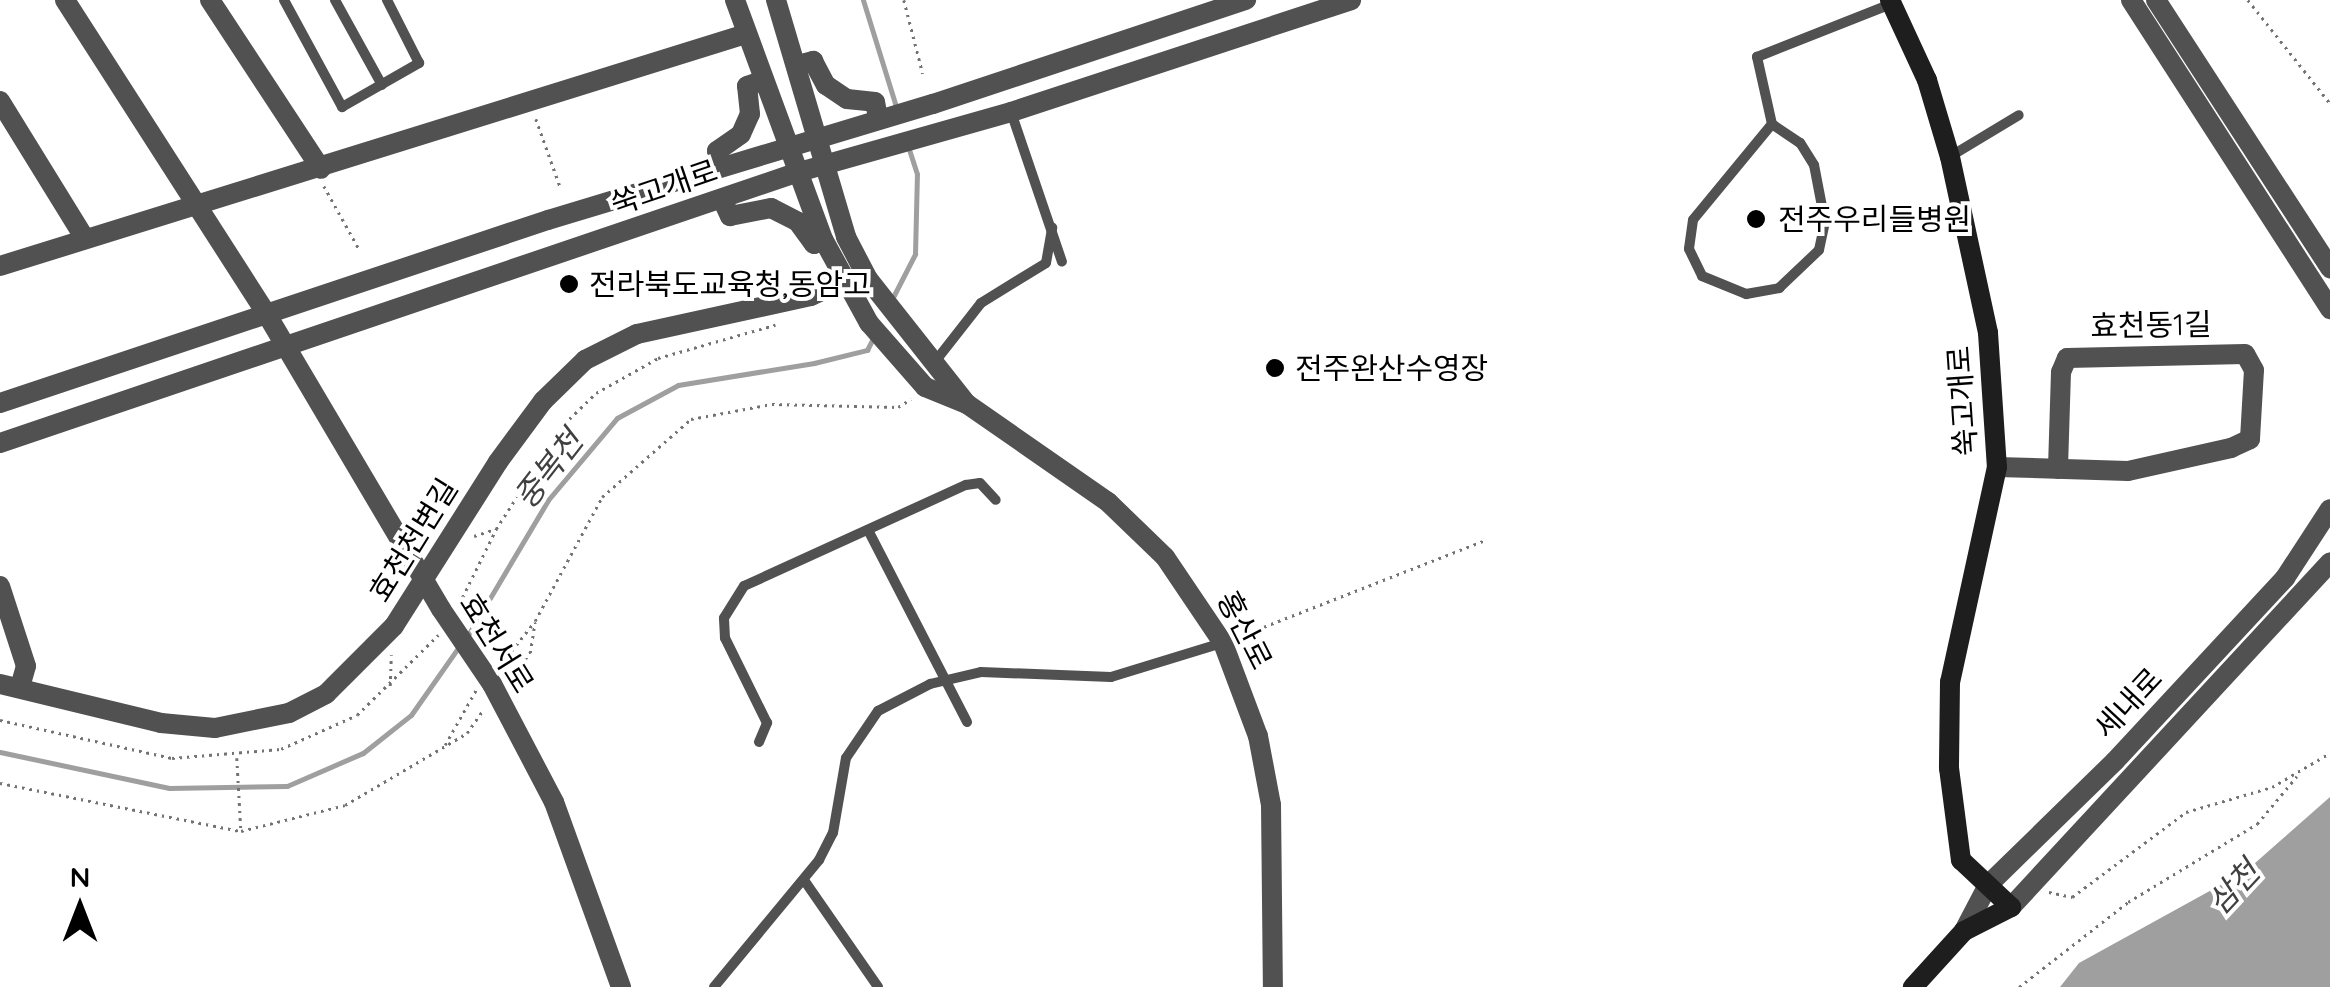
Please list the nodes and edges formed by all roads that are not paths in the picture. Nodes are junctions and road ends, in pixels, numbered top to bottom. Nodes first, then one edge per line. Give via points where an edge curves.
1 (65, 0) edge
2 (210, 0) edge
3 (284, 0) edge
4 (387, 0) edge
5 (735, 0) edge
6 (776, 0) edge
7 (1244, 0) edge
8 (1351, 0) edge
9 (2131, 0) edge
10 (2156, 0) edge
11 (340, 2) edge
12 (1890, 2) edge
13 (746, 34) junction
14 (798, 65) junction
15 (764, 80) junction
16 (382, 85) junction
17 (0, 101) edge
18 (1011, 112) junction
19 (2019, 115) dead end
20 (873, 120) junction
21 (1772, 124) junction
22 (819, 138) junction
23 (790, 147) junction
24 (1950, 157) junction
25 (822, 165) junction
26 (722, 166) junction
27 (800, 172) junction
28 (321, 175) junction
29 (722, 199) junction
30 (197, 207) junction
31 (1052, 228) junction
32 (84, 237) junction
33 (823, 239) junction
34 (1062, 262) dead end
35 (0, 266) edge
36 (2330, 268) edge
37 (848, 288) junction
38 (2330, 309) edge
39 (266, 313) junction
40 (286, 348) junction
41 (934, 363) junction
42 (0, 403) edge
43 (967, 404) junction
44 (0, 443) edge
45 (1997, 467) junction
46 (2058, 469) junction
47 (996, 500) dead end
48 (2330, 509) edge
49 (868, 530) junction
50 (2330, 562) edge
51 (423, 581) junction
52 (0, 586) edge
53 (1222, 643) junction
54 (946, 680) junction
55 (10, 686) edge
56 (967, 722) dead end
57 (759, 742) dead end
58 (804, 880) junction
59 (1988, 885) junction
60 (2010, 907) junction
61 (1964, 930) junction
62 (620, 987) edge
63 (714, 987) edge
64 (878, 987) edge
65 (1273, 987) edge
66 (1912, 987) edge

1 - 30 street, 효천서로
2 - 28 street
3 - 16 lane via 342,107
4 - 16 lane via 420,63
5 - 13 street, 홍산로
6 - 14 street, 홍산로
7 - 20 street, 쑥고개로
8 - 18 street, 쑥고개로
9 - 38 street
10 - 36 street
11 - 16 lane
12 - 21 lane via 1757,57
12 - 24 main road, 쑥고개로 via 1926,80
13 - 15 street, 홍산로
13 - 28 street
14 - 20 street via 813,61 826,84 859,102 874,102
14 - 22 street, 홍산로
15 - 23 street, 홍산로
15 - 26 street via 747,86 750,114 740,134 718,151
17 - 32 street
18 - 25 street, 쑥고개로
18 - 31 lane
19 - 24 lane
20 - 22 street, 쑥고개로
21 - 21 lane via 1693,220 1689,249 1702,276 1746,294 1779,288 1820,250 1825,222 1814,165 1800,143
22 - 23 street, 쑥고개로
22 - 25 street, 홍산로
23 - 26 street, 쑥고개로
23 - 27 street, 홍산로
24 - 45 main road, 쑥고개로 via 1988,333
25 - 27 street, 쑥고개로
25 - 41 street, 홍산로 via 868,279
26 - 39 street, 쑥고개로
27 - 29 street, 쑥고개로
27 - 33 street, 홍산로
28 - 30 street
29 - 33 street via 730,216 771,208 798,222 814,244
29 - 40 street, 쑥고개로
30 - 32 street
30 - 39 street, 효천서로
31 - 34 lane
31 - 41 lane via 1046,263 981,304
32 - 35 street
33 - 37 street, 홍산로
37 - 43 street, 홍산로 via 925,387
37 - 51 street, 효천천변길 via 637,334 585,360 543,401 498,462
39 - 40 street, 효천서로
39 - 42 street, 쑥고개로
40 - 44 street, 쑥고개로
40 - 51 street, 효천서로
41 - 43 street, 홍산로
43 - 53 street, 홍산로 via 1108,502 1165,557
45 - 46 street, 효천동1길
45 - 59 main road, 쑥고개로 via 1950,682 1949,768 1962,860
46 - 46 street, 효천동1길 via 2128,471 2250,439 2254,370 2245,354 2067,358
47 - 49 lane via 980,482 966,485
48 - 59 street, 세내로 via 2285,578 2115,762
49 - 54 lane
49 - 57 lane via 744,586 733,600 724,618 725,638 767,723
50 - 60 street, 세내로
51 - 55 street, 효천천변길 via 394,626 326,694 253,724 161,723
51 - 62 street, 효천서로, bridge via 493,688 554,802
52 - 55 street via 26,666
53 - 54 lane via 1110,677 981,672
53 - 65 street, 홍산로 via 1258,736 1272,806
54 - 56 lane
54 - 58 lane via 878,710 846,758 834,833
58 - 63 lane
58 - 64 lane
59 - 60 main road, 쑥고개로
59 - 61 street, 세내로
60 - 61 main road, 세내로
61 - 66 main road, 세내로

